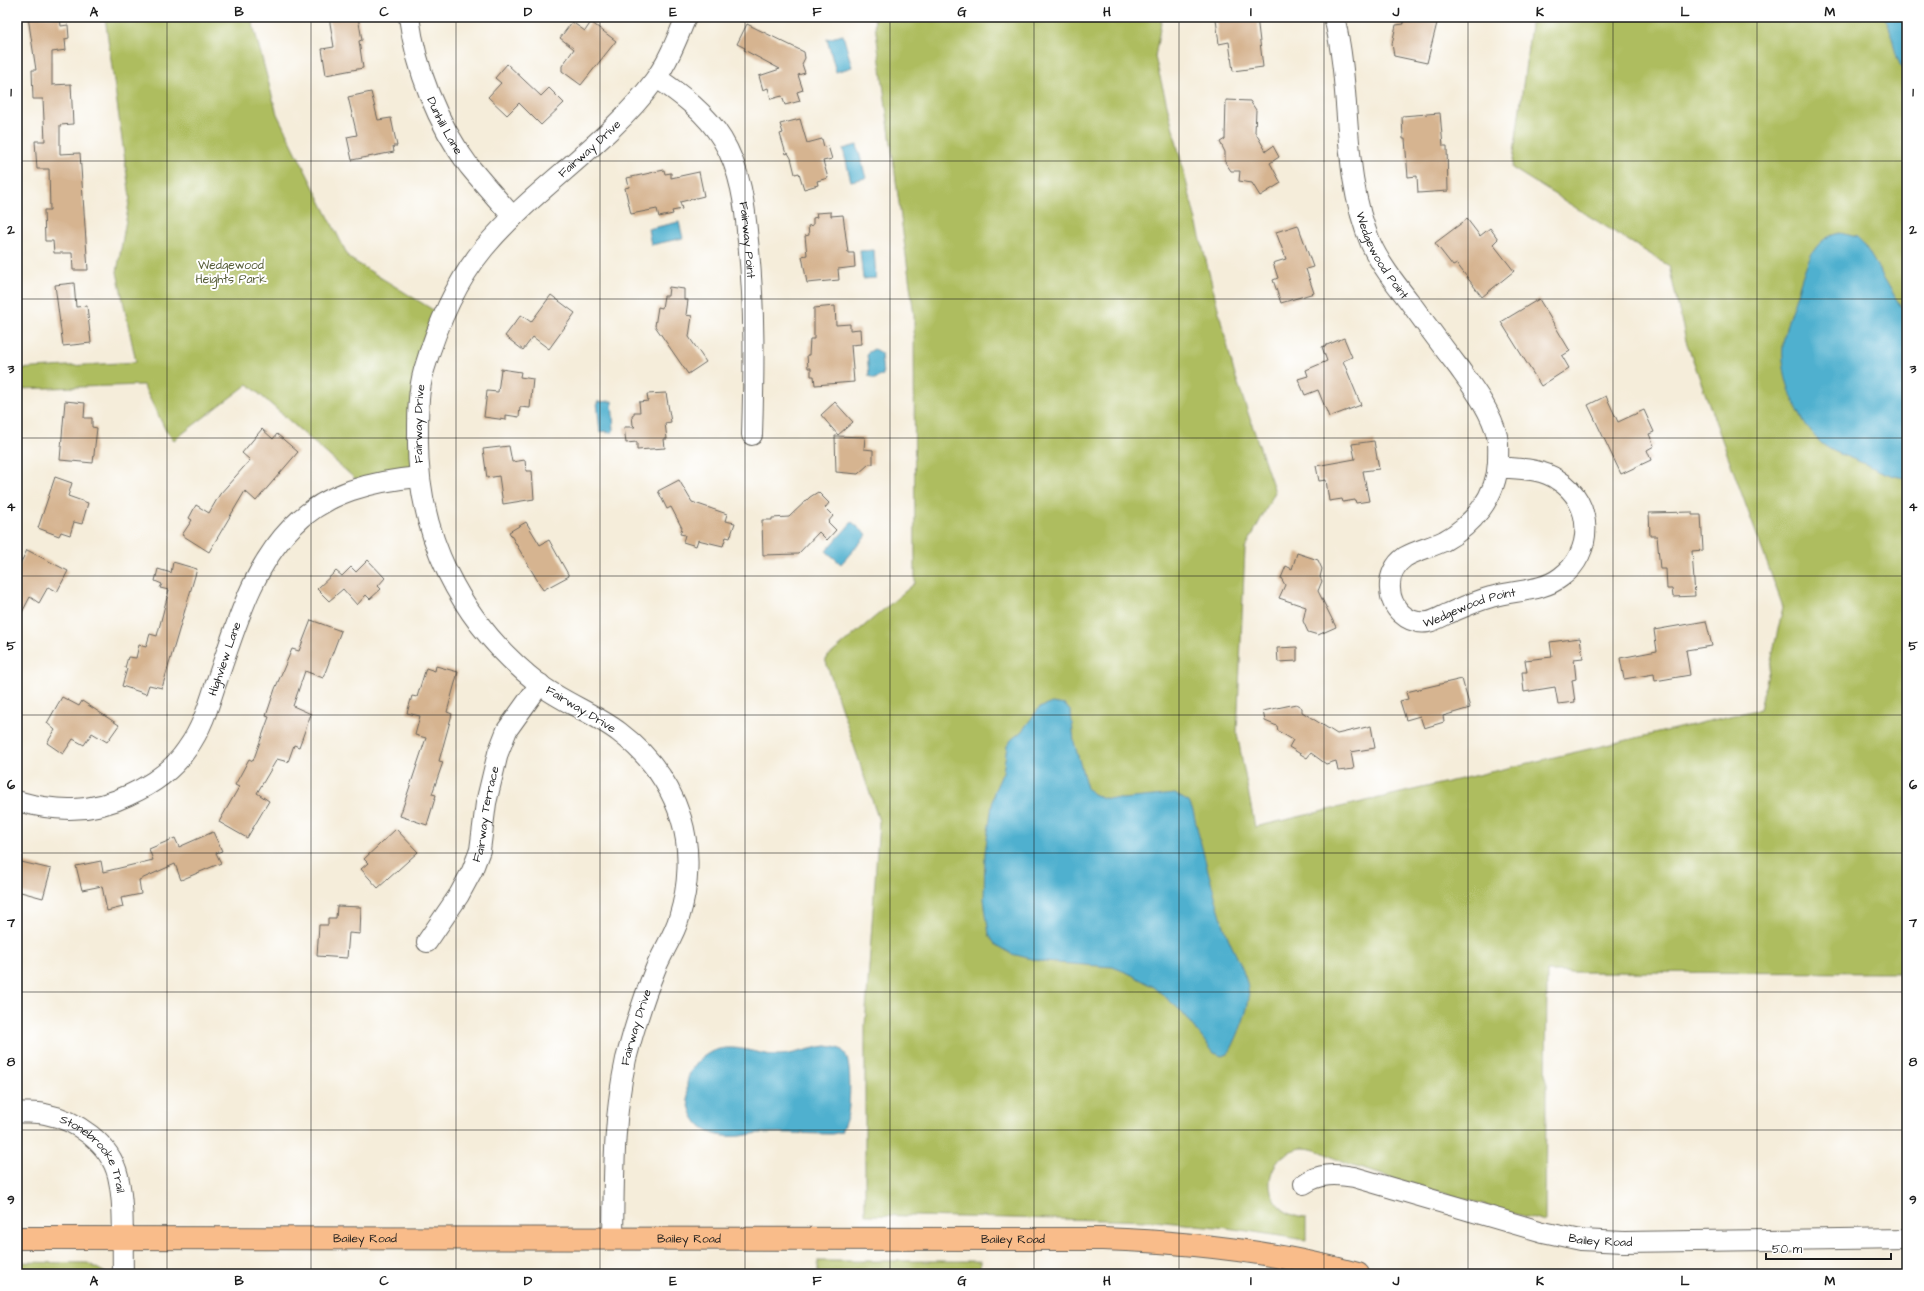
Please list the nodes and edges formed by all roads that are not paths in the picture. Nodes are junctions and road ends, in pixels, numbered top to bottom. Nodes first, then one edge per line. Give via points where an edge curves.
1 (409, 17) edge
2 (686, 17) edge
3 (1334, 17) edge
4 (656, 78) junction
5 (513, 217) junction
6 (752, 435) dead end
7 (1498, 467) junction
8 (419, 477) junction
9 (540, 684) junction
10 (17, 801) edge
11 (427, 942) dead end
12 (17, 1112) edge
13 (1304, 1184) dead end
14 (17, 1238) edge
15 (122, 1238) junction
16 (613, 1238) junction
17 (1907, 1238) edge
18 (123, 1274) edge
19 (1358, 1274) edge

1 - 5 street, Dunhill Lane via 424,84 446,128 469,165
2 - 4 street, Fairway Drive via 675,44
3 - 7 street, Wedgewood Point via 1341,48 1352,181 1372,244 1388,274 1483,403 1498,438
4 - 5 street, Fairway Drive via 619,121
4 - 6 street, Fairway Point via 691,103 707,119 727,148 739,178 745,209 754,334
5 - 8 street, Fairway Drive via 483,249 462,279 433,342 423,374 418,406
7 - 7 street, Wedgewood Point via 1493,487 1483,507 1472,521 1443,542 1406,557 1396,566 1390,577 1392,602 1398,612 1407,619 1428,622 1491,596 1545,585 1559,579 1572,567 1580,554 1585,539 1585,520 1580,503 1571,490 1546,474 1529,469
8 - 9 street, Fairway Drive via 436,549 451,581 472,615 493,641 515,664
8 - 10 street, Highview Lane via 362,485 339,494 315,508 293,526 279,542 260,569 247,597 200,728 187,750 167,772 144,788 116,801 90,808 41,808
9 - 11 street, Fairway Terrace via 508,730 498,753 486,803 480,850 472,871
9 - 16 street, Fairway Drive via 562,700 618,731 657,769 672,794 682,819 687,843 686,892 679,920 644,997 619,1096 615,1134
12 - 15 street, Stonebrooke Trail via 64,1119 99,1142 118,1176
13 - 17 street, Bailey Road via 1311,1179 1329,1175 1354,1177 1543,1232 1592,1241
14 - 15 main road, Bailey Road
15 - 16 main road, Bailey Road
15 - 18 street, Stonebrooke Trail
16 - 19 main road, Bailey Road via 1132,1240 1249,1252

